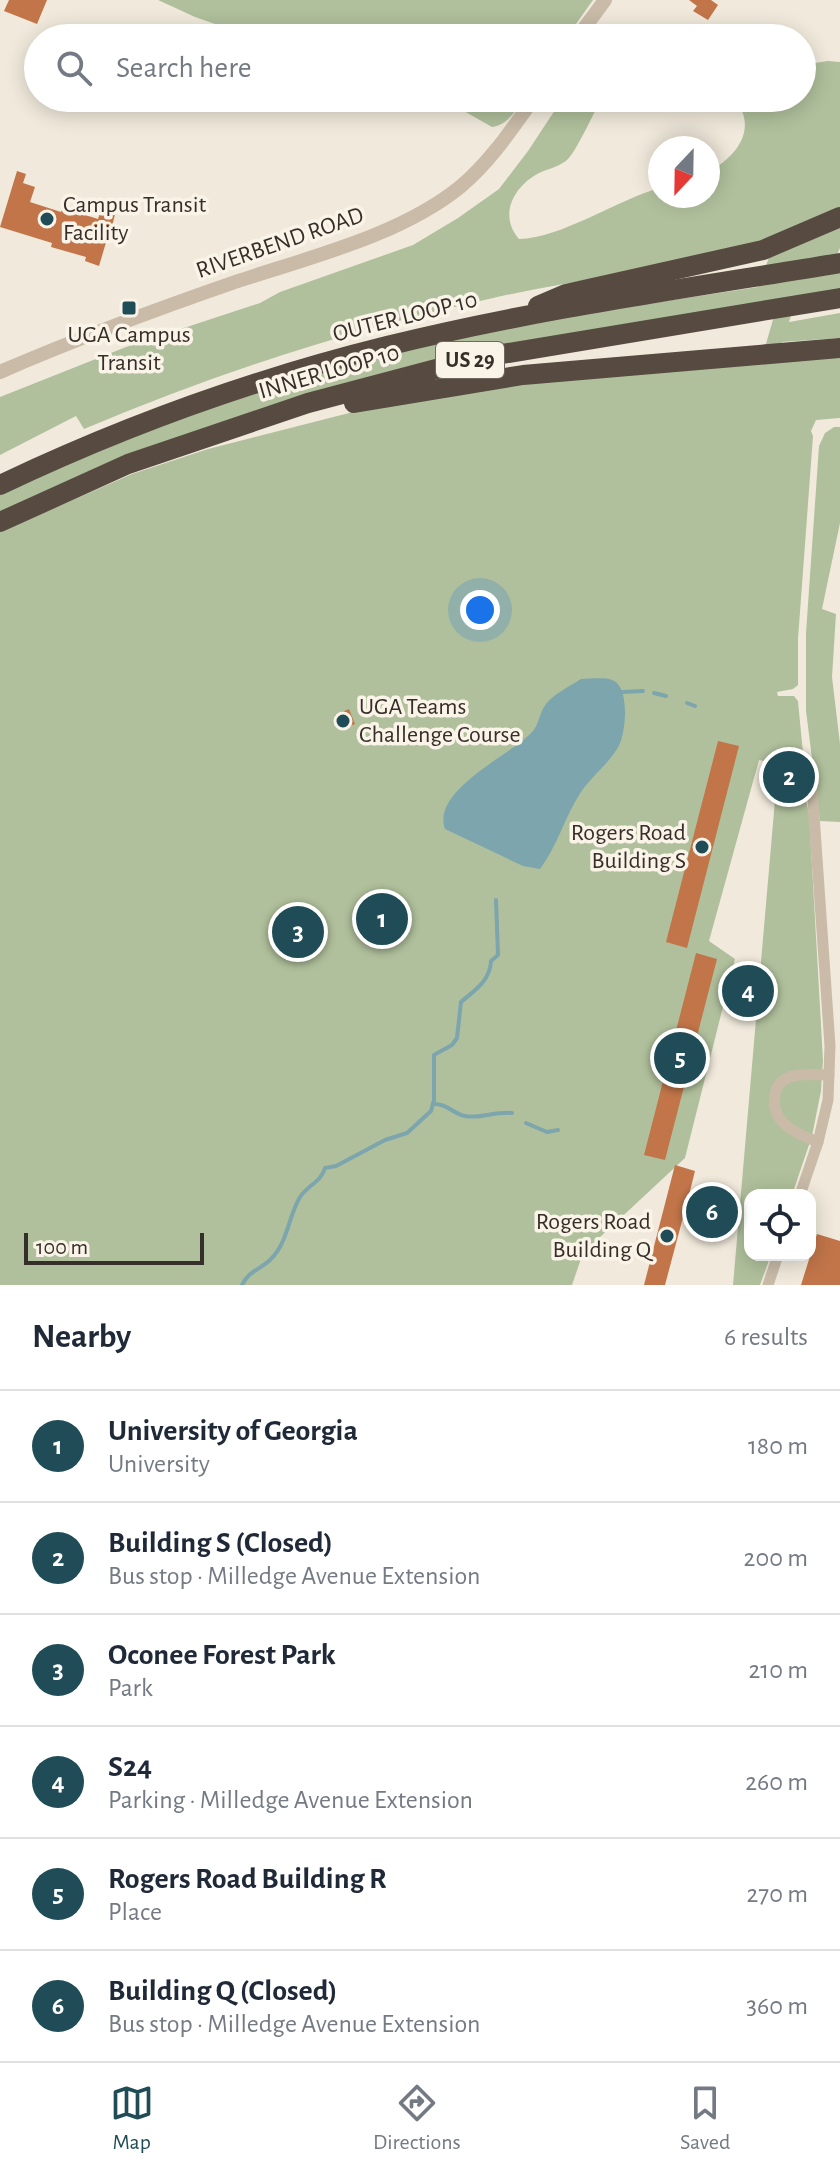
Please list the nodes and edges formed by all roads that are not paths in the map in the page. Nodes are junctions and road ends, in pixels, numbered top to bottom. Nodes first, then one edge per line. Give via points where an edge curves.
1 (605, 0) edge
2 (587, 24) edge
3 (524, 112) edge
4 (840, 217) edge
5 (840, 263) edge
6 (835, 299) edge
7 (510, 319) junction
8 (840, 348) edge
9 (0, 372) edge
10 (206, 436) junction
11 (0, 485) edge
12 (0, 522) edge
13 (812, 786) dead end
14 (829, 1075) junction
15 (818, 1142) junction
16 (802, 1189) edge
17 (776, 1261) edge
18 (768, 1285) edge

1 - 2 street
3 - 9 street, RIVERBEND ROAD via 461,186 406,221 122,321
4 - 7 highway via 763,250 566,294
5 - 7 highway, OUTER LOOP 10 / US 29
6 - 10 highway, INNER LOOP 10 / US 29 via 478,358
7 - 11 highway, OUTER LOOP 10 / US 29 via 385,346 256,384 125,431
8 - 10 highway via 523,375 365,401
10 - 12 highway, INNER LOOP 10 / US 29 via 128,464
13 - 14 street
14 - 15 street
14 - 15 street via 788,1078 775,1092 782,1122
15 - 16 street
17 - 18 street

